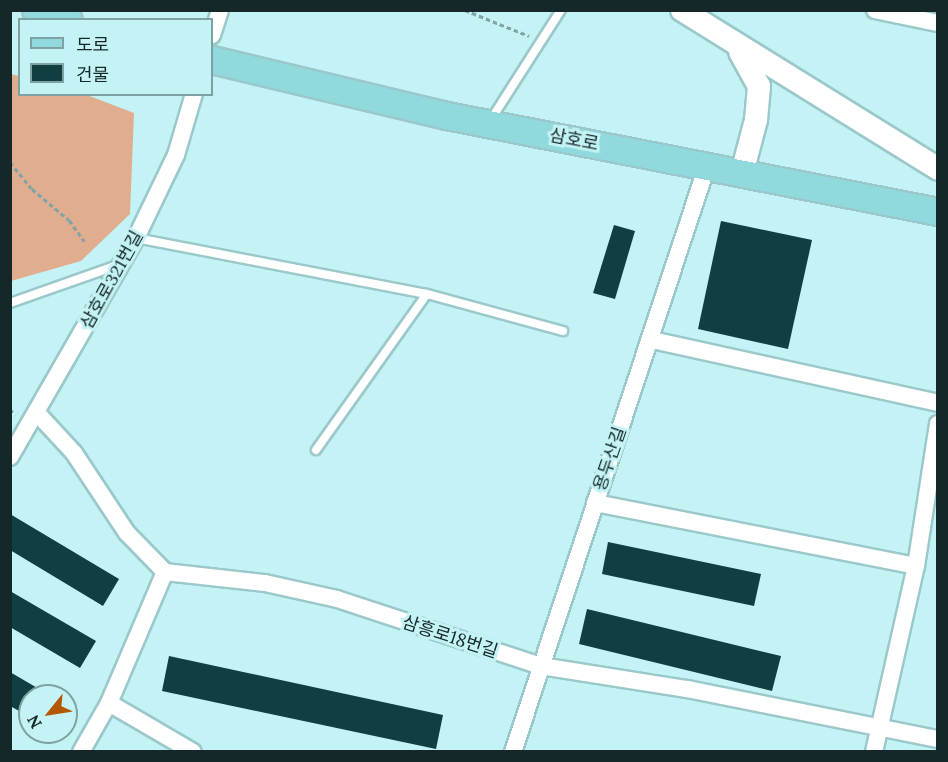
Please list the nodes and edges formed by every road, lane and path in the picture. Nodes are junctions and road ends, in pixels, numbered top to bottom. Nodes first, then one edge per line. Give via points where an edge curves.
1 (36, 10) edge
2 (220, 10) edge
3 (465, 10) edge
4 (561, 10) edge
5 (682, 10) edge
6 (875, 10) edge
7 (62, 18) edge
8 (938, 23) edge
9 (213, 32) edge
10 (542, 42) junction
11 (733, 44) junction
12 (213, 60) edge
13 (193, 96) edge
14 (488, 123) junction
15 (10, 162) edge
16 (707, 166) junction
17 (938, 169) edge
18 (742, 173) junction
19 (938, 212) edge
20 (136, 238) junction
21 (84, 241) dead end
22 (121, 263) junction
23 (427, 294) junction
24 (10, 303) edge
25 (563, 331) dead end
26 (652, 340) junction
27 (938, 403) edge
28 (37, 413) junction
29 (938, 424) edge
30 (316, 450) dead end
31 (10, 457) edge
32 (595, 503) junction
33 (916, 566) junction
34 (165, 572) junction
35 (541, 666) junction
36 (109, 703) junction
37 (878, 726) junction
38 (938, 739) edge
39 (81, 752) edge
40 (194, 752) edge
41 (513, 752) edge
42 (874, 752) edge

1 - 7 main road
2 - 9 street
3 - 10 path
4 - 10 lane
5 - 11 street
6 - 8 street
10 - 14 lane
11 - 17 street
11 - 18 street via 749,63 759,86 756,120
12 - 14 main road, 삼호로
13 - 20 street, 삼호로321번길 via 176,155
14 - 16 main road, 삼호로
15 - 21 path via 32,189 69,220
16 - 18 main road, 삼호로
16 - 26 street, 용두산길
18 - 19 main road, 삼호로
20 - 22 street, 삼호로321번길
20 - 23 lane
22 - 24 lane
22 - 28 street, 삼호로321번길
23 - 25 lane
23 - 30 lane
26 - 27 street
26 - 32 street, 용두산길
28 - 31 street, 삼호로321번길
28 - 34 street via 74,453 127,533
29 - 33 street
32 - 33 street
32 - 35 street, 용두산길
33 - 37 street
34 - 35 street, 삼흥로18번길 via 265,583 337,599
34 - 36 street
35 - 37 street, 삼흥로18번길
35 - 41 street, 용두산길
36 - 39 street
36 - 40 street
37 - 38 street, 삼흥로18번길
37 - 42 street

